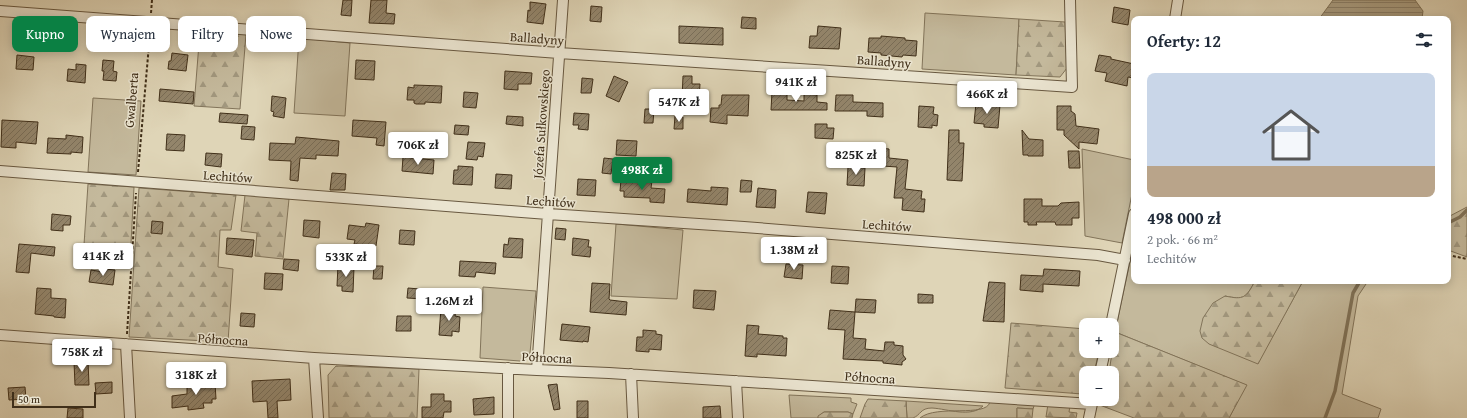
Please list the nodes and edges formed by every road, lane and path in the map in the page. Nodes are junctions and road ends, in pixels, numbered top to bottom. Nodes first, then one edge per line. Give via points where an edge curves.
1 (152, 0) edge
2 (563, 0) edge
3 (1070, 0) edge
4 (1178, 0) edge
5 (0, 11) edge
6 (151, 14) dead end
7 (1175, 16) edge
8 (148, 52) edge
9 (559, 53) junction
10 (0, 171) edge
11 (138, 176) dead end
12 (137, 188) dead end
13 (548, 214) junction
14 (1131, 229) edge
15 (1451, 256) edge
16 (1467, 259) edge
17 (1125, 260) junction
18 (1113, 318) edge
19 (0, 335) edge
20 (126, 344) junction
21 (314, 358) junction
22 (508, 368) junction
23 (537, 370) junction
24 (631, 374) junction
25 (736, 381) junction
26 (1079, 400) edge
27 (1092, 406) edge
28 (130, 418) edge
29 (318, 418) edge
30 (508, 418) edge
31 (633, 418) edge
32 (738, 418) edge
33 (1089, 418) edge

1 - 6 path
2 - 9 street, Józefa Sułkowskiego
3 - 9 street, Balladyny via 1072,87
4 - 7 street
5 - 9 street, Balladyny
8 - 11 path, Gwalberta
9 - 13 street, Józefa Sułkowskiego
10 - 13 street, Lechitów
12 - 20 path
13 - 17 street, Lechitów via 1075,253
13 - 23 street, Józefa Sułkowskiego
14 - 17 street
15 - 16 path
17 - 18 street
19 - 20 street, Północna
20 - 21 street, Północna
20 - 28 street
21 - 22 street, Północna
21 - 29 street
22 - 23 street, Północna
22 - 30 street
23 - 24 street, Północna
24 - 25 street, Północna
24 - 31 street
25 - 26 street, Północna
25 - 32 street
27 - 33 street

